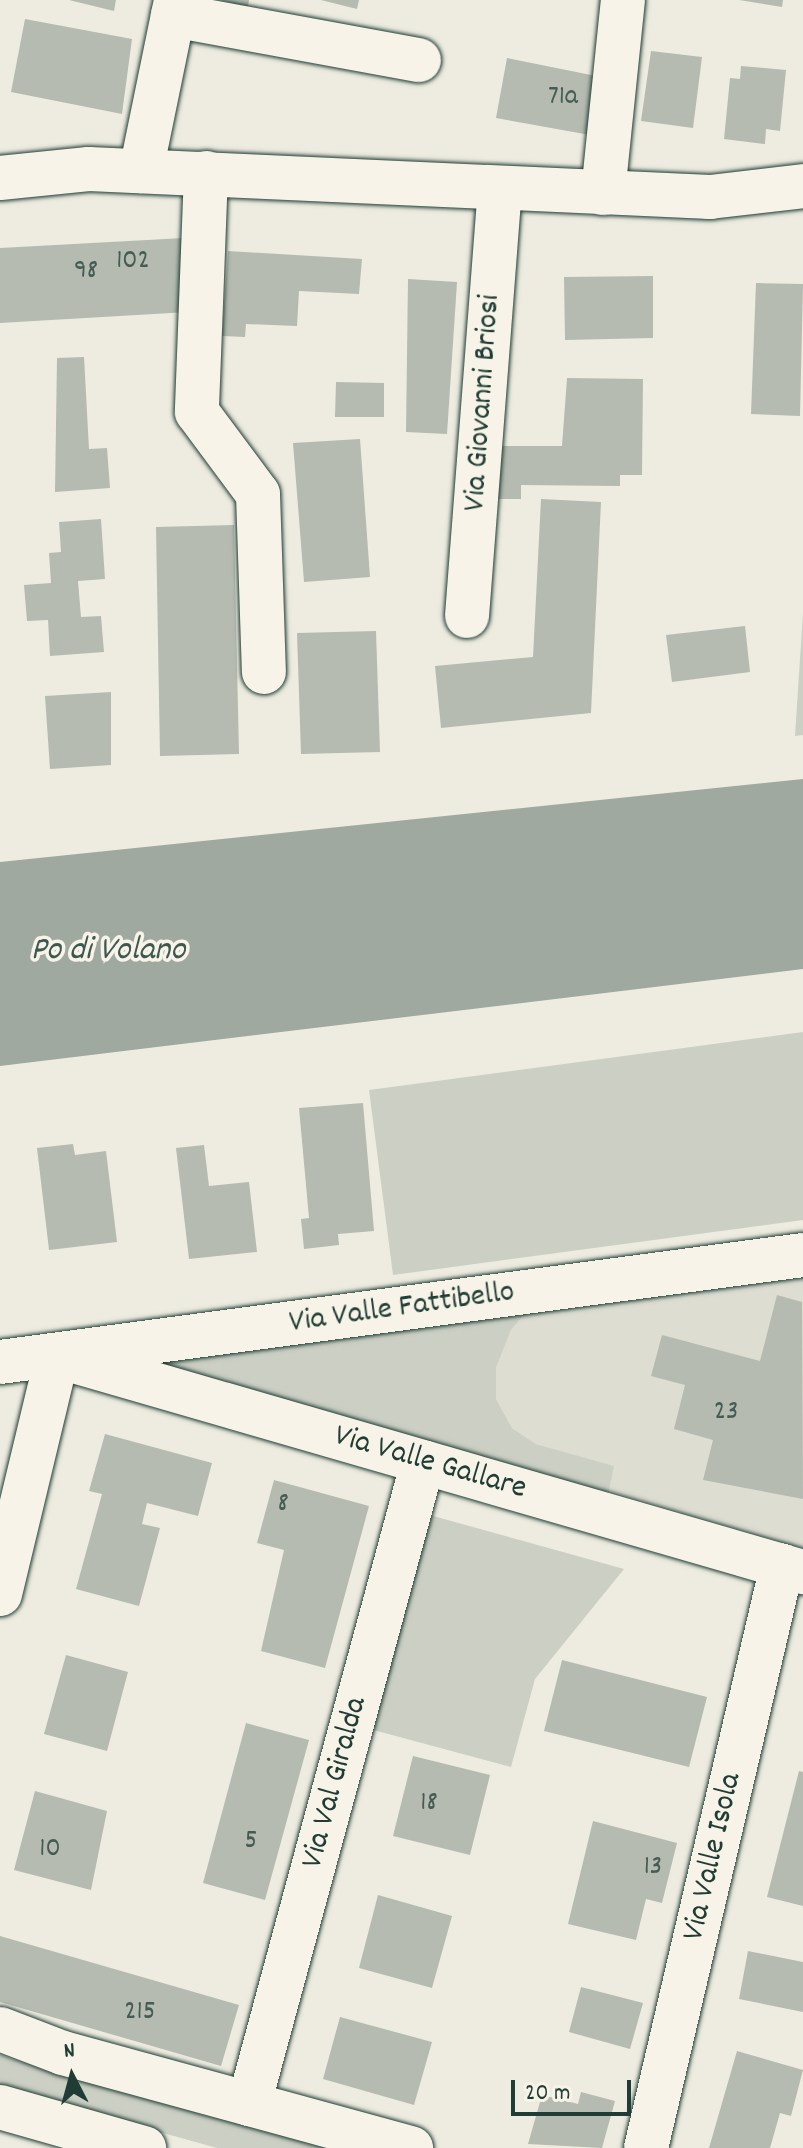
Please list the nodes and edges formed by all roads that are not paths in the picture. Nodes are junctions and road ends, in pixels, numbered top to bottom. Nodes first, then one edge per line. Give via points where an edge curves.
1 (623, 0) edge
2 (175, 8) edge
3 (419, 60) dead end
4 (141, 171) junction
5 (206, 173) junction
6 (0, 178) edge
7 (803, 186) edge
8 (500, 189) junction
9 (603, 193) junction
10 (467, 616) dead end
11 (264, 672) dead end
12 (803, 1255) edge
13 (57, 1356) junction
14 (0, 1362) edge
15 (423, 1462) junction
16 (793, 1569) edge
17 (0, 1594) edge
18 (0, 2029) edge
19 (249, 2104) junction
20 (2, 2117) edge
21 (144, 2148) edge
22 (411, 2148) edge
23 (646, 2148) edge

1 - 9 street
2 - 3 street
2 - 4 street
4 - 5 street
4 - 6 street
5 - 8 street
5 - 11 street via 197,412 258,494
7 - 9 street via 710,197
8 - 9 street
8 - 10 street, Via Giovanni Briosi
12 - 13 street, Via Valle Fattibello
13 - 14 street, Via Valle Fattibello
13 - 15 street, Via Valle Gallare
13 - 17 street
15 - 16 street, Via Valle Gallare
15 - 19 street, Via Val Giralda
16 - 23 street, Via Valle Isola
18 - 19 street
19 - 22 street
20 - 21 street

